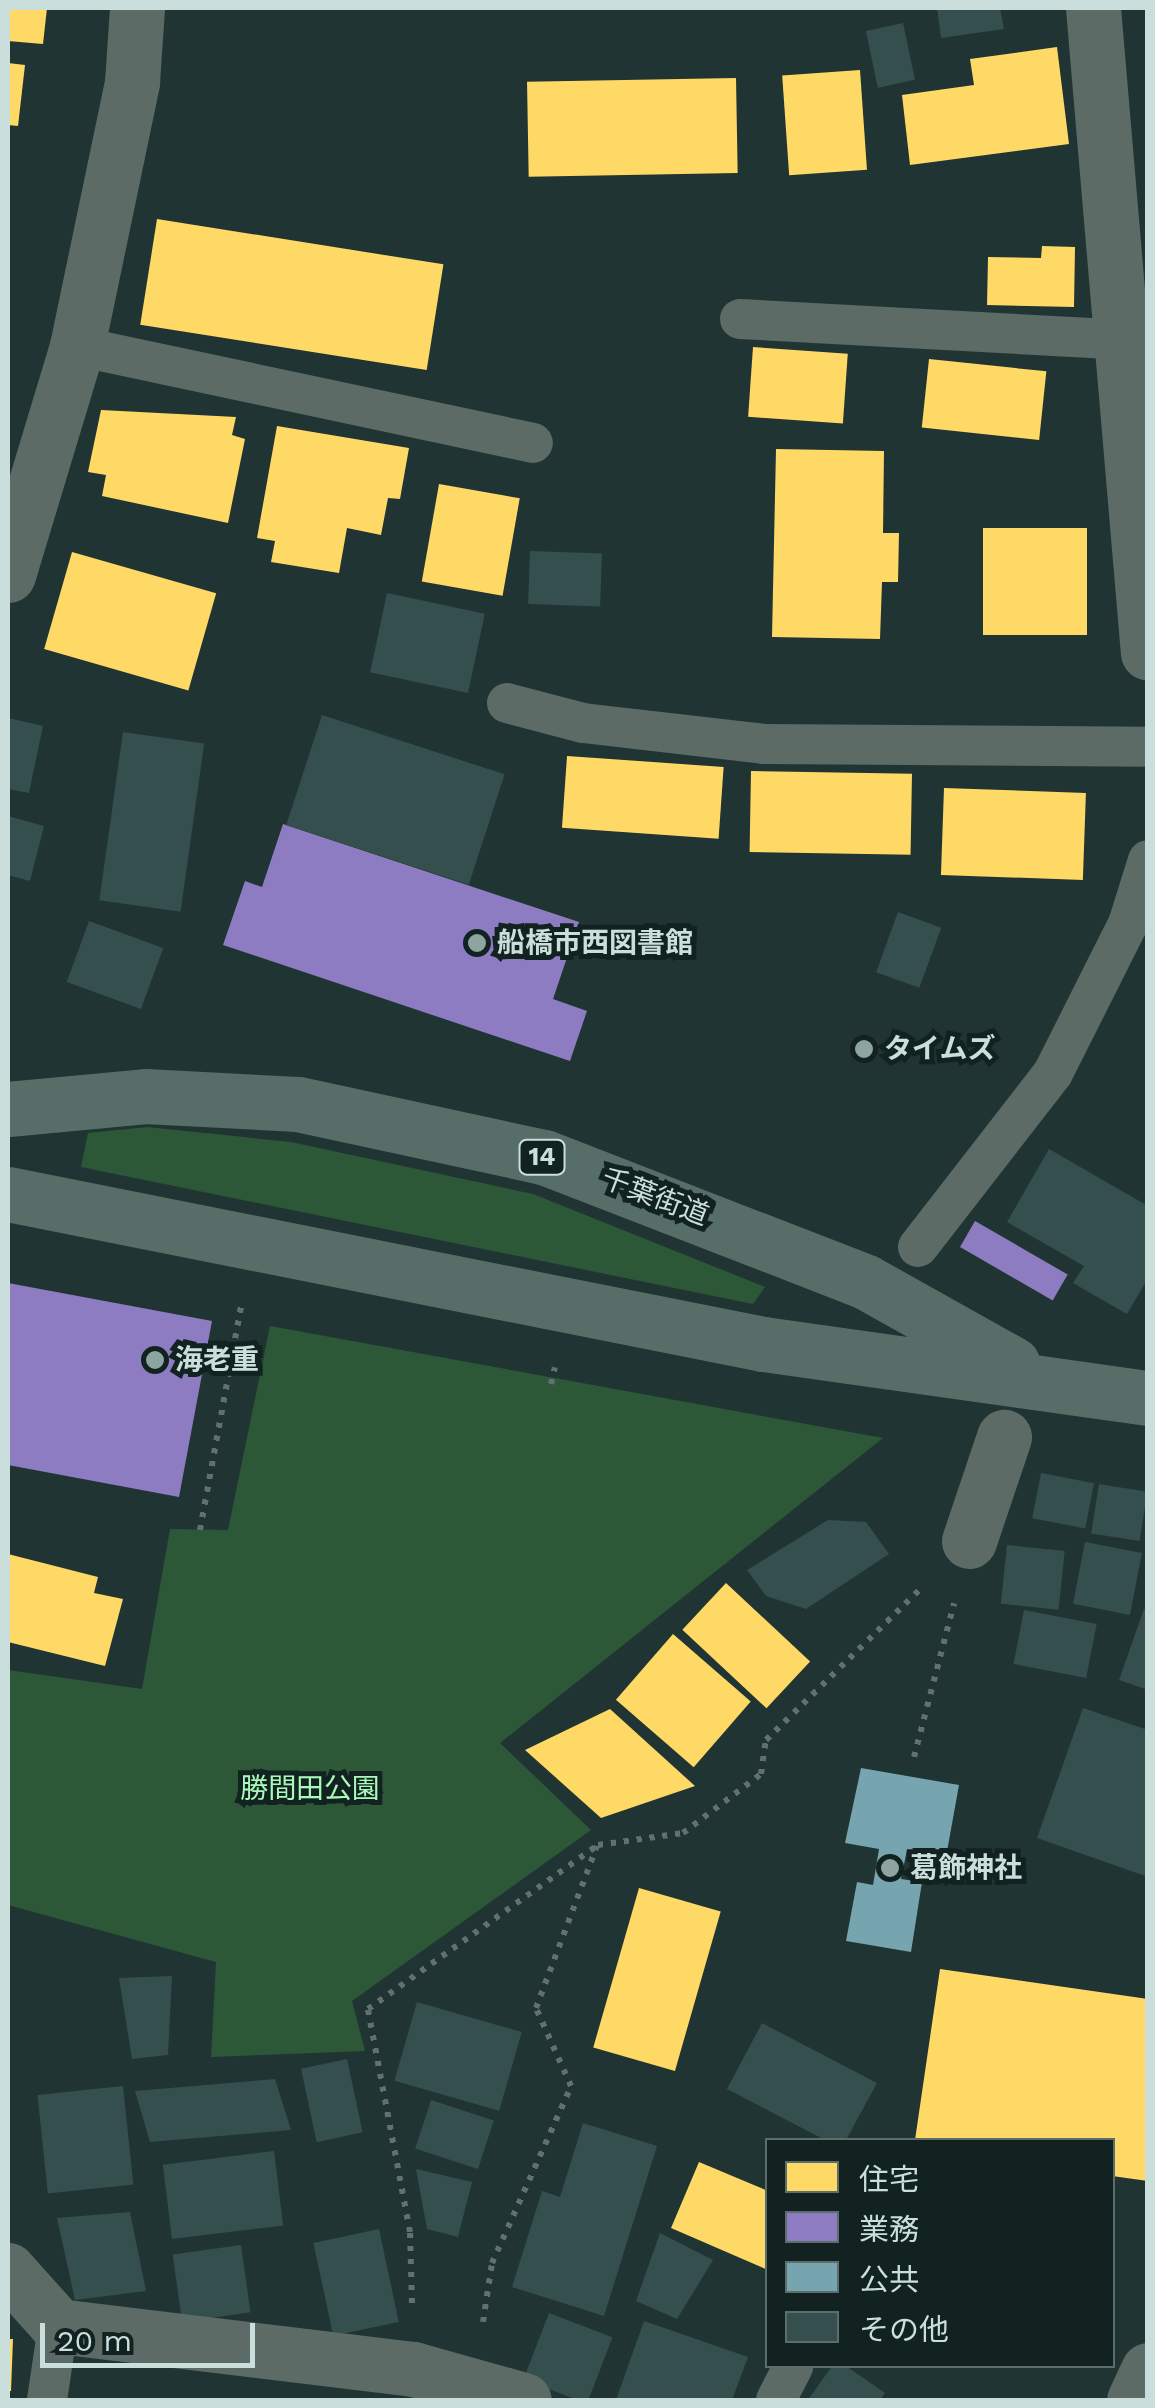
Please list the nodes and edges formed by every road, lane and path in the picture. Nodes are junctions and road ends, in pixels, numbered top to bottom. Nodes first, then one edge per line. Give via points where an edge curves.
1 (137, 8) edge
2 (1093, 8) edge
3 (740, 319) dead end
4 (1123, 340) junction
5 (77, 346) junction
6 (533, 443) dead end
7 (8, 575) edge
8 (1148, 653) edge
9 (507, 703) dead end
10 (1148, 747) edge
11 (1148, 860) edge
12 (8, 1109) edge
13 (8, 1194) edge
14 (918, 1247) dead end
15 (242, 1305) dead end
16 (1034, 1376) junction
17 (1148, 1398) edge
18 (1004, 1437) dead end
19 (200, 1530) dead end
20 (969, 1541) joint
21 (940, 1656) dead end
22 (914, 1757) dead end
23 (598, 1846) junction
24 (8, 2270) edge
25 (58, 2326) junction
26 (792, 2368) edge
27 (413, 2369) junction
28 (1148, 2370) edge
29 (499, 2392) edge
30 (47, 2400) edge
31 (776, 2400) edge
32 (1134, 2400) edge

1 - 5 street via 132,82
2 - 4 street
3 - 4 lane
4 - 8 street
5 - 6 lane
5 - 7 street
9 - 10 lane via 583,723 764,744
11 - 14 lane via 1128,924 1053,1073
12 - 16 highway, 千葉街道 / 14 via 145,1096 298,1104 544,1157 866,1282
13 - 16 highway, 千葉街道 / 14 via 763,1344
15 - 19 path
16 - 17 highway, 千葉街道 / 14
18 - 20 street
20 - 23 path via 766,1740 760,1774 683,1833
21 - 22 path
23 - 27 path via 368,2009 410,2232
23 - 29 path via 536,2008 571,2086 492,2263
24 - 25 street
25 - 27 street
25 - 30 lane
26 - 31 lane
27 - 29 street
28 - 32 street

